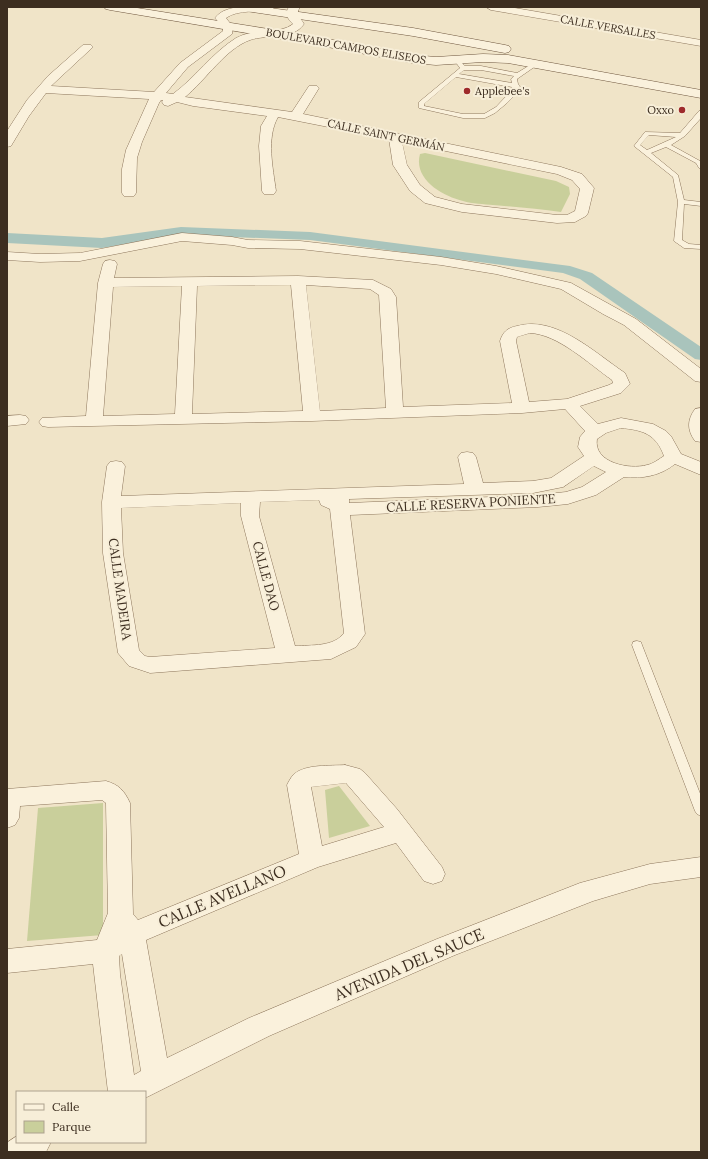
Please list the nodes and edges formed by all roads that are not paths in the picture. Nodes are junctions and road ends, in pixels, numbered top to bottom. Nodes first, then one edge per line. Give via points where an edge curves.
1 (110, 7) edge
2 (239, 7) edge
3 (269, 7) edge
4 (491, 7) edge
5 (256, 10) junction
6 (293, 11) edge
7 (228, 26) junction
8 (267, 32) junction
9 (701, 43) edge
10 (216, 44) junction
11 (233, 46) junction
12 (87, 47) dead end
13 (202, 52) junction
14 (222, 55) junction
15 (537, 63) junction
16 (460, 64) junction
17 (455, 75) junction
18 (518, 75) junction
19 (516, 86) junction
20 (312, 88) dead end
21 (700, 92) edge
22 (39, 93) junction
23 (178, 98) junction
24 (157, 102) junction
25 (193, 102) junction
26 (275, 113) junction
27 (701, 114) edge
28 (296, 116) junction
29 (682, 135) junction
30 (396, 137) junction
31 (7, 143) edge
32 (666, 145) junction
33 (646, 153) junction
34 (701, 167) edge
35 (269, 191) dead end
36 (130, 193) dead end
37 (681, 202) junction
38 (701, 204) edge
39 (701, 247) edge
40 (7, 256) edge
41 (110, 264) dead end
42 (298, 280) junction
43 (190, 282) junction
44 (106, 283) junction
45 (701, 377) edge
46 (569, 404) junction
47 (522, 408) junction
48 (608, 409) junction
49 (395, 413) junction
50 (701, 413) edge
51 (312, 416) junction
52 (182, 419) junction
53 (94, 420) junction
54 (48, 422) dead end
55 (594, 430) junction
56 (701, 437) edge
57 (467, 456) dead end
58 (673, 457) junction
59 (593, 458) junction
60 (116, 466) dead end
61 (701, 469) edge
62 (620, 471) junction
63 (475, 489) junction
64 (251, 498) junction
65 (340, 500) junction
66 (111, 502) junction
67 (637, 645) dead end
68 (287, 654) junction
69 (8, 804) edge
70 (701, 811) edge
71 (401, 832) junction
72 (312, 859) junction
73 (701, 867) edge
74 (433, 874) dead end
75 (127, 924) junction
76 (106, 951) junction
77 (7, 960) edge
78 (156, 1077) junction
79 (122, 1091) edge
80 (130, 1091) edge
81 (34, 1143) edge
82 (18, 1152) edge

1 - 7 main road, BOULEVARD CAMPOS ELISEOS
2 - 5 main road, BOULEVARD CAMPOS ELISEOS
3 - 5 street
4 - 9 street, CALLE VERSALLES
5 - 6 main road, BOULEVARD CAMPOS ELISEOS
5 - 7 street via 233,11 222,15 220,20
6 - 8 street via 299,24 295,28 286,32
6 - 21 main road, BOULEVARD CAMPOS ELISEOS via 427,34
7 - 8 main road, BOULEVARD CAMPOS ELISEOS
7 - 10 street via 228,32
8 - 11 street via 245,38
8 - 16 main road, BOULEVARD CAMPOS ELISEOS via 413,59
10 - 11 street
10 - 13 street
11 - 14 street
12 - 22 street via 64,66
13 - 14 street
13 - 24 street via 184,65
14 - 23 street
15 - 16 main road, BOULEVARD CAMPOS ELISEOS via 497,58
15 - 18 lane
15 - 21 main road, BOULEVARD CAMPOS ELISEOS
16 - 17 lane
16 - 18 lane
17 - 19 lane
17 - 19 lane via 420,103 421,107 481,117 494,112 516,92
18 - 19 lane via 514,79
20 - 28 street
22 - 24 street, CALLE SAINT GERMÁN
22 - 31 street
23 - 24 street, CALLE SAINT GERMÁN
23 - 25 street, CALLE SAINT GERMÁN
24 - 25 street, CALLE SAINT GERMÁN
24 - 36 street via 141,129 129,165
25 - 26 street, CALLE SAINT GERMÁN
26 - 28 street, CALLE SAINT GERMÁN
26 - 35 street via 267,126 265,146
27 - 29 lane
28 - 30 street, CALLE SAINT GERMÁN
29 - 32 lane
29 - 33 lane via 647,133 638,143
30 - 30 street, CALLE SAINT GERMÁN via 400,165 415,188 430,200 451,206 557,219 570,219 581,213 587,193 584,184 576,177 561,171
32 - 33 lane
32 - 34 lane via 698,162
33 - 37 lane via 676,176
37 - 38 lane
37 - 39 lane via 678,241 687,246
40 - 45 street via 80,256 182,237 248,244 300,245 496,270 566,286 630,322
41 - 44 street
42 - 43 street
42 - 49 street via 373,284 386,292
42 - 51 street
43 - 44 street
43 - 52 street
44 - 53 street
46 - 47 street
46 - 48 street
46 - 55 street
47 - 48 street via 508,341 510,334 519,329 532,328 560,336 619,377 622,384 615,389
47 - 49 street
48 - 55 street via 606,425
48 - 58 street via 664,437
49 - 51 street
50 - 56 street via 696,425
51 - 52 street
52 - 53 street
53 - 54 street
55 - 59 street via 587,439 587,448
57 - 63 street
58 - 61 street
58 - 62 street via 652,470
59 - 62 street via 604,466
59 - 63 street, CALLE RESERVA PONIENTE via 556,483 533,487
60 - 66 street, CALLE MADEIRA
62 - 65 street, CALLE RESERVA PONIENTE via 589,491 568,498 350,509
63 - 65 street, CALLE RESERVA PONIENTE
64 - 65 street, CALLE RESERVA PONIENTE via 317,495
64 - 66 street, CALLE RESERVA PONIENTE
64 - 68 street, CALLE DAO via 250,516
65 - 68 street via 355,634 349,642 331,651
66 - 68 street, CALLE MADEIRA via 113,553 129,653 137,661 150,665
67 - 70 lane
69 - 75 street via 106,790 115,796 118,803
71 - 72 street, CALLE AVELLANO
71 - 72 street via 352,775 309,777 300,785
71 - 74 street
72 - 75 street, CALLE AVELLANO
73 - 78 street, AVENIDA DEL SAUCE via 650,874 589,891 446,947 266,1024
75 - 76 street, CALLE AVELLANO
75 - 78 street
76 - 77 street
76 - 79 street
78 - 80 street, AVENIDA DEL SAUCE
81 - 82 street

